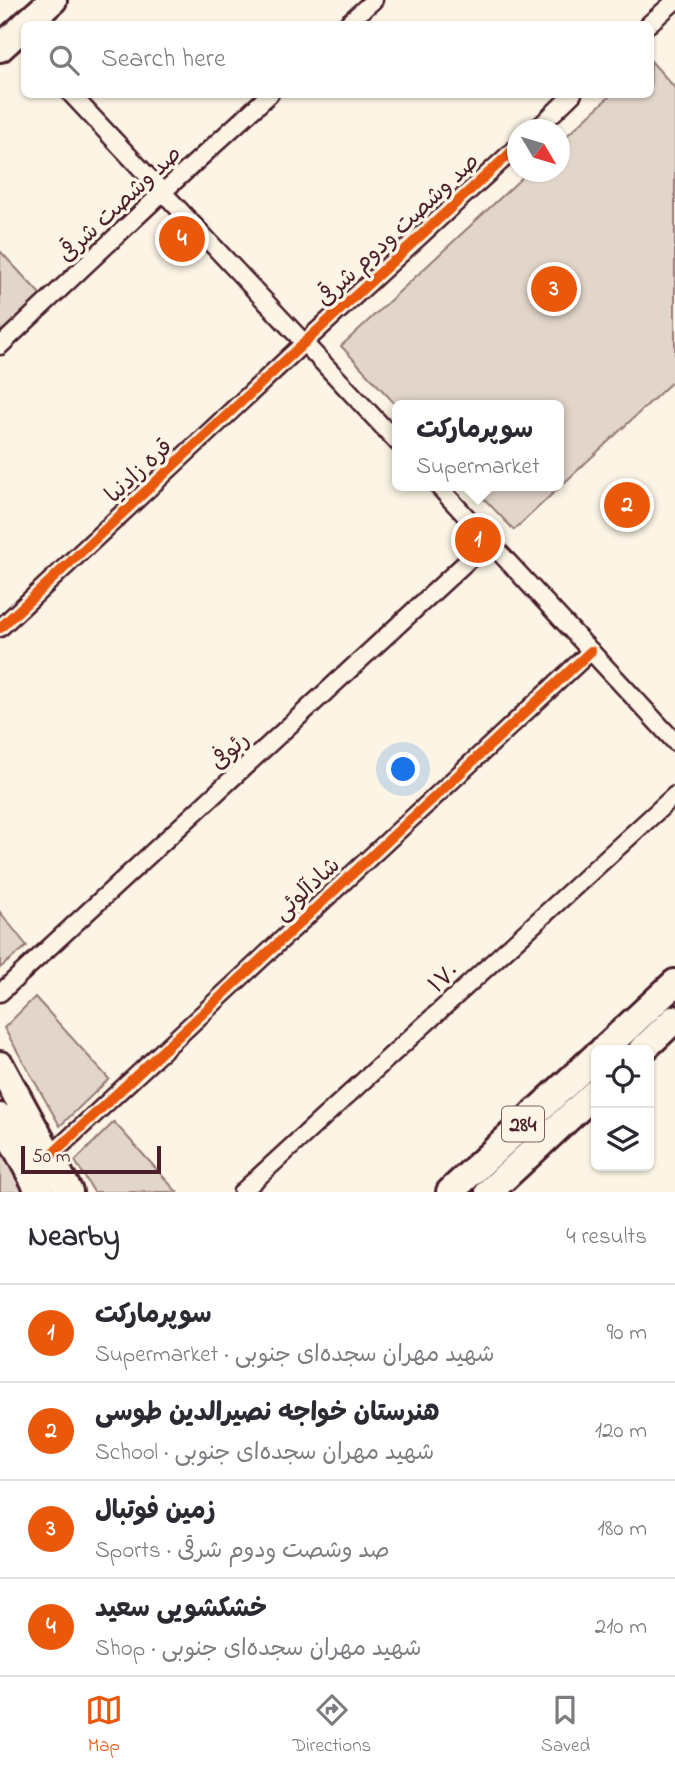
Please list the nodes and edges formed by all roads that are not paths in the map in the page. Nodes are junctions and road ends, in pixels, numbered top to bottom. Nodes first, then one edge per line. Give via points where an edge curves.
1 (53, 0) edge
2 (374, 0) edge
3 (675, 1) edge
4 (33, 21) edge
5 (350, 21) edge
6 (652, 21) edge
7 (75, 98) edge
8 (266, 98) edge
9 (569, 98) edge
10 (547, 119) edge
11 (507, 155) edge
12 (163, 192) junction
13 (305, 342) junction
14 (0, 346) edge
15 (392, 438) edge
16 (443, 491) edge
17 (489, 541) junction
18 (0, 628) edge
19 (591, 651) junction
20 (675, 743) edge
21 (675, 795) edge
22 (675, 983) edge
23 (0, 993) edge
24 (675, 1019) edge
25 (608, 1045) edge
26 (647, 1045) edge
27 (591, 1061) edge
28 (0, 1065) edge
29 (591, 1097) edge
30 (0, 1117) edge
31 (50, 1156) junction
32 (40, 1192) edge
33 (69, 1192) edge
34 (242, 1192) edge
35 (450, 1192) edge
36 (489, 1192) edge

1 - 4 main road
2 - 5 street
3 - 6 street
7 - 12 street
8 - 12 street, صد وشصت شرقی
9 - 10 street
11 - 13 street, صد وشصت ودوم شرقى
12 - 13 street
12 - 14 street, صد وشصت شرقی
13 - 15 street
13 - 18 street, قره زادنیا
16 - 17 street
17 - 19 street
17 - 23 street, رئوفی
19 - 20 street
19 - 31 street, شادآلوئی
21 - 34 street, ۱۷۰
22 - 25 main road
24 - 26 main road
27 - 35 main road, 284
28 - 31 main road
29 - 36 main road, 284
30 - 32 main road
31 - 33 main road

